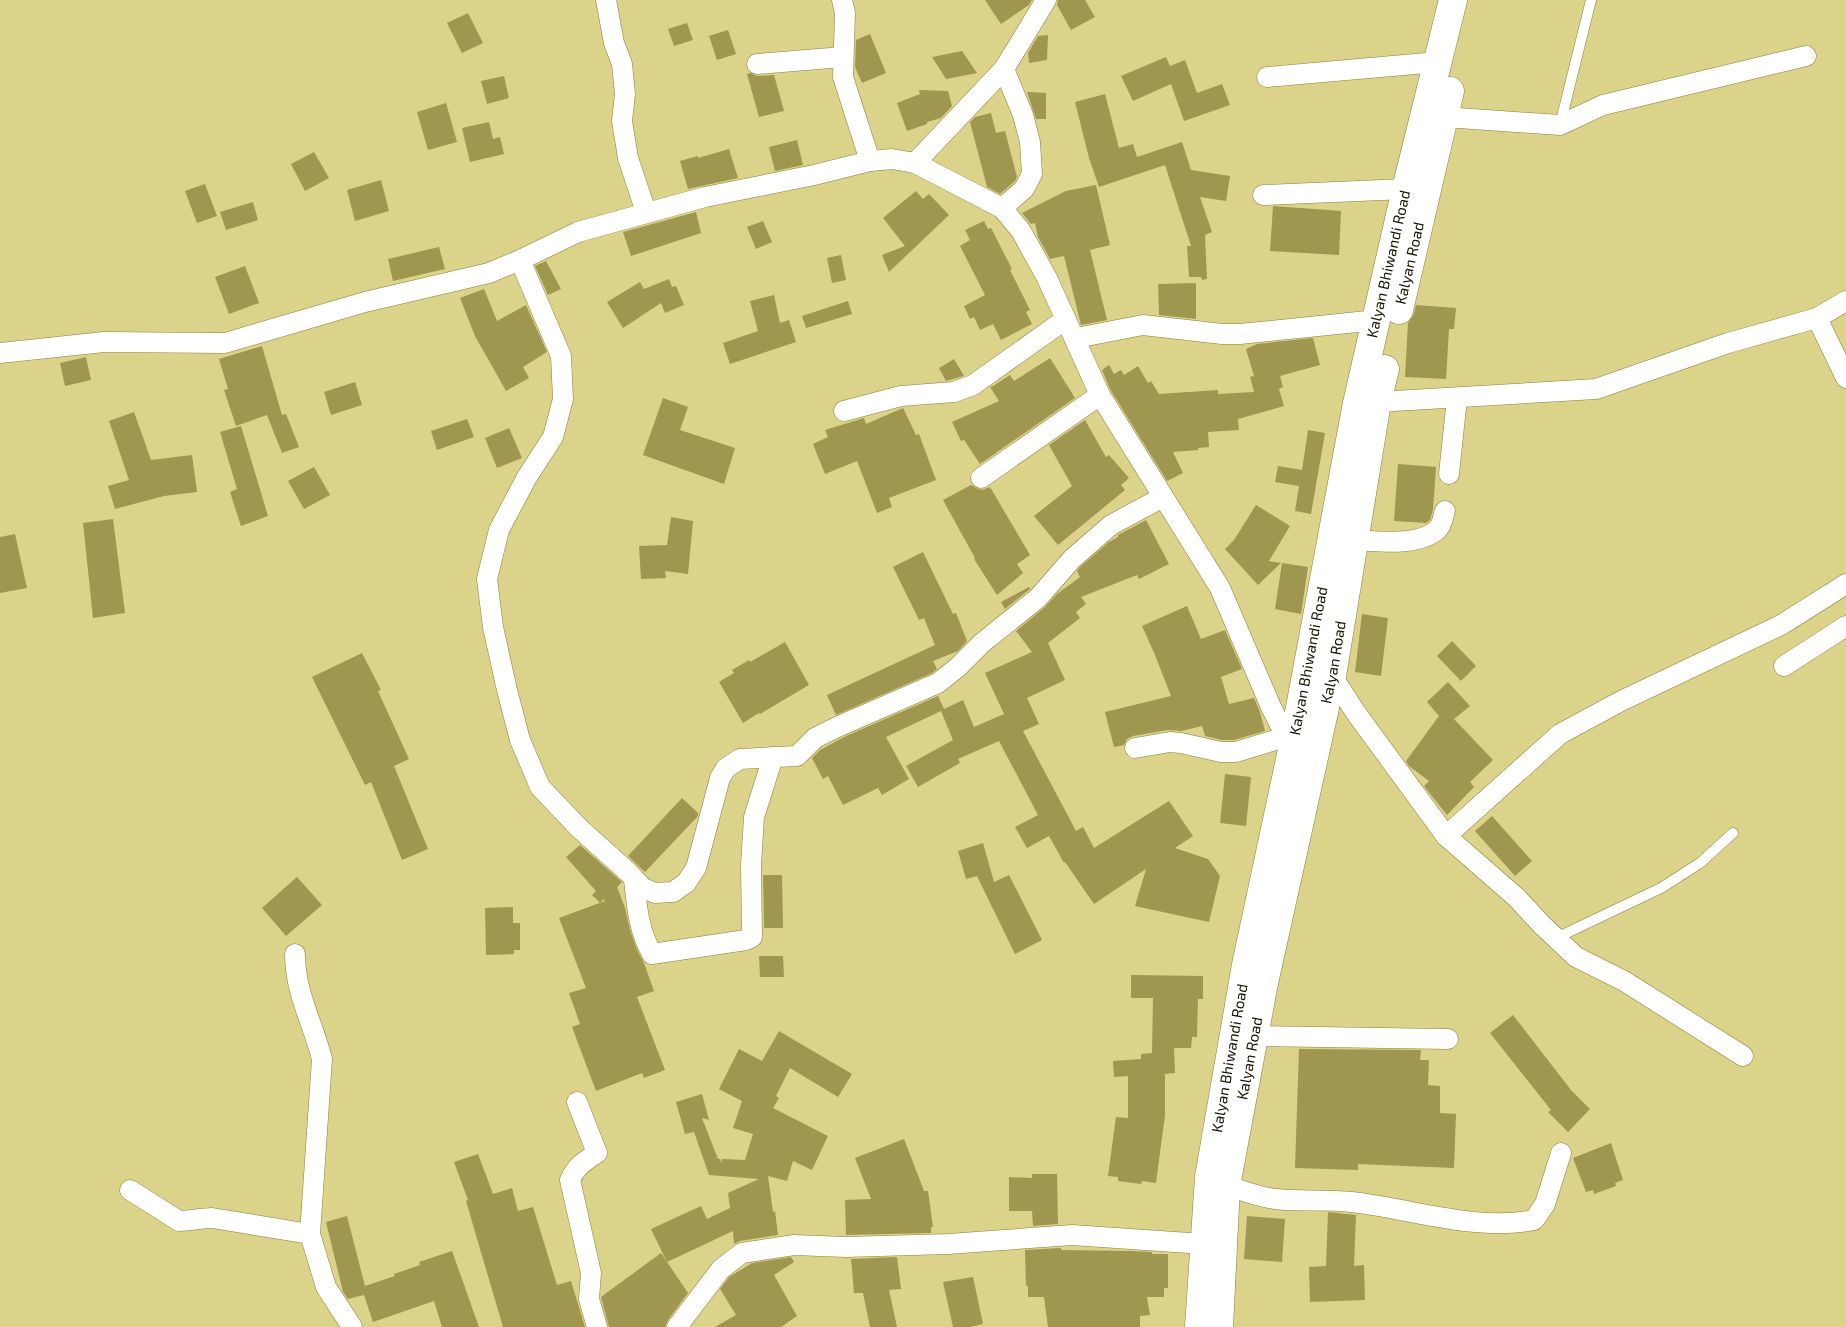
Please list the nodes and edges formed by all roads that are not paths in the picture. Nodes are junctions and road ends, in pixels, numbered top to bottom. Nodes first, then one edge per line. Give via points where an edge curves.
1 (606, 0) edge
2 (842, 0) edge
3 (1046, 0) edge
4 (1453, 0) edge
5 (1472, 0) edge
6 (1591, 0) edge
7 (1806, 56) dead end
8 (843, 57) junction
9 (1438, 62) junction
10 (757, 64) dead end
11 (1004, 69) junction
12 (1267, 77) dead end
13 (1444, 117) junction
14 (1560, 125) junction
15 (870, 161) junction
16 (915, 163) junction
17 (1406, 189) junction
18 (1262, 195) dead end
19 (1002, 208) junction
20 (646, 212) junction
21 (520, 260) junction
22 (1846, 301) edge
23 (1817, 318) junction
24 (1066, 319) junction
25 (1376, 320) junction
26 (1076, 338) junction
27 (0, 353) edge
28 (1846, 378) edge
29 (1100, 395) junction
30 (1457, 398) junction
31 (1377, 402) junction
32 (844, 411) dead end
33 (1450, 474) dead end
34 (981, 478) dead end
35 (1163, 497) junction
36 (1445, 511) dead end
37 (1354, 540) junction
38 (1846, 584) edge
39 (1846, 626) edge
40 (1784, 666) dead end
41 (1332, 676) junction
42 (1288, 743) junction
43 (1134, 748) dead end
44 (773, 757) junction
45 (1310, 771) junction
46 (1733, 833) dead end
47 (1446, 836) junction
48 (634, 879) junction
49 (1556, 938) junction
50 (295, 954) dead end
51 (1255, 1036) junction
52 (1448, 1039) dead end
53 (1743, 1056) dead end
54 (577, 1102) dead end
55 (1561, 1153) dead end
56 (1226, 1186) junction
57 (130, 1190) dead end
58 (310, 1234) junction
59 (1204, 1244) junction
60 (352, 1327) edge
61 (597, 1327) edge
62 (677, 1327) edge
63 (1199, 1327) edge
64 (1219, 1327) edge

1 - 20 street via 614,43 622,64 625,94 622,121 628,158
2 - 8 street
3 - 11 street
4 - 9 highway, Kalyan Bhiwandi Road
5 - 13 highway, Kalyan Road
6 - 14 lane
7 - 14 street via 1603,105
8 - 10 street
8 - 15 street via 842,77
9 - 12 street
9 - 17 highway, Kalyan Bhiwandi Road
11 - 16 street
11 - 19 street via 1026,124 1032,174 1024,189
13 - 14 street
13 - 31 highway, Kalyan Road
15 - 16 street via 892,159
15 - 20 street via 705,196
16 - 19 street
17 - 18 street
17 - 25 highway, Kalyan Bhiwandi Road
19 - 24 street via 1021,231
20 - 21 street via 578,232
21 - 27 street via 489,273 365,302 225,343 104,342
21 - 48 street via 561,356 563,399 553,436 526,477 499,530 488,579 493,627 520,740 540,787
22 - 23 street
23 - 28 street
23 - 30 street via 1728,343 1596,389
24 - 26 street
24 - 32 street via 973,385 954,392 901,396
25 - 26 street via 1240,334 1143,325
25 - 42 highway, Kalyan Bhiwandi Road
26 - 29 street
29 - 34 street
29 - 35 street
30 - 31 street
30 - 33 street
31 - 37 highway, Kalyan Road
35 - 42 street via 1220,588
35 - 44 street via 1111,525 1072,559 1038,598 938,683 822,734 797,756
36 - 37 street via 1439,528 1429,535 1403,542
37 - 41 highway, Kalyan Road
38 - 47 street via 1781,625 1621,701 1560,734
39 - 40 street
41 - 45 highway, Kalyan Road
41 - 47 street
42 - 43 street via 1236,752 1170,742
42 - 45 street
42 - 59 highway, Kalyan Bhiwandi Road via 1209,1177
44 - 48 street via 740,759 726,768 720,778 696,868 686,883 672,892 655,893
44 - 48 street via 754,817 752,937 652,954 638,919
45 - 51 highway, Kalyan Road
46 - 49 lane via 1700,863 1661,888
47 - 49 street via 1517,898
49 - 53 street via 1576,957 1624,981
50 - 58 street via 299,993 322,1059
51 - 52 street
51 - 56 highway, Kalyan Road
54 - 61 street via 598,1153 575,1169 570,1180 591,1273 589,1298
55 - 56 street via 1545,1204 1534,1220 1518,1223 1450,1218 1352,1202 1273,1199
56 - 64 highway, Kalyan Road
57 - 58 street via 179,1221 212,1218
58 - 60 street via 326,1287
59 - 62 street via 1072,1235 948,1244 794,1245 742,1253 720,1269
59 - 63 highway, Kalyan Bhiwandi Road

